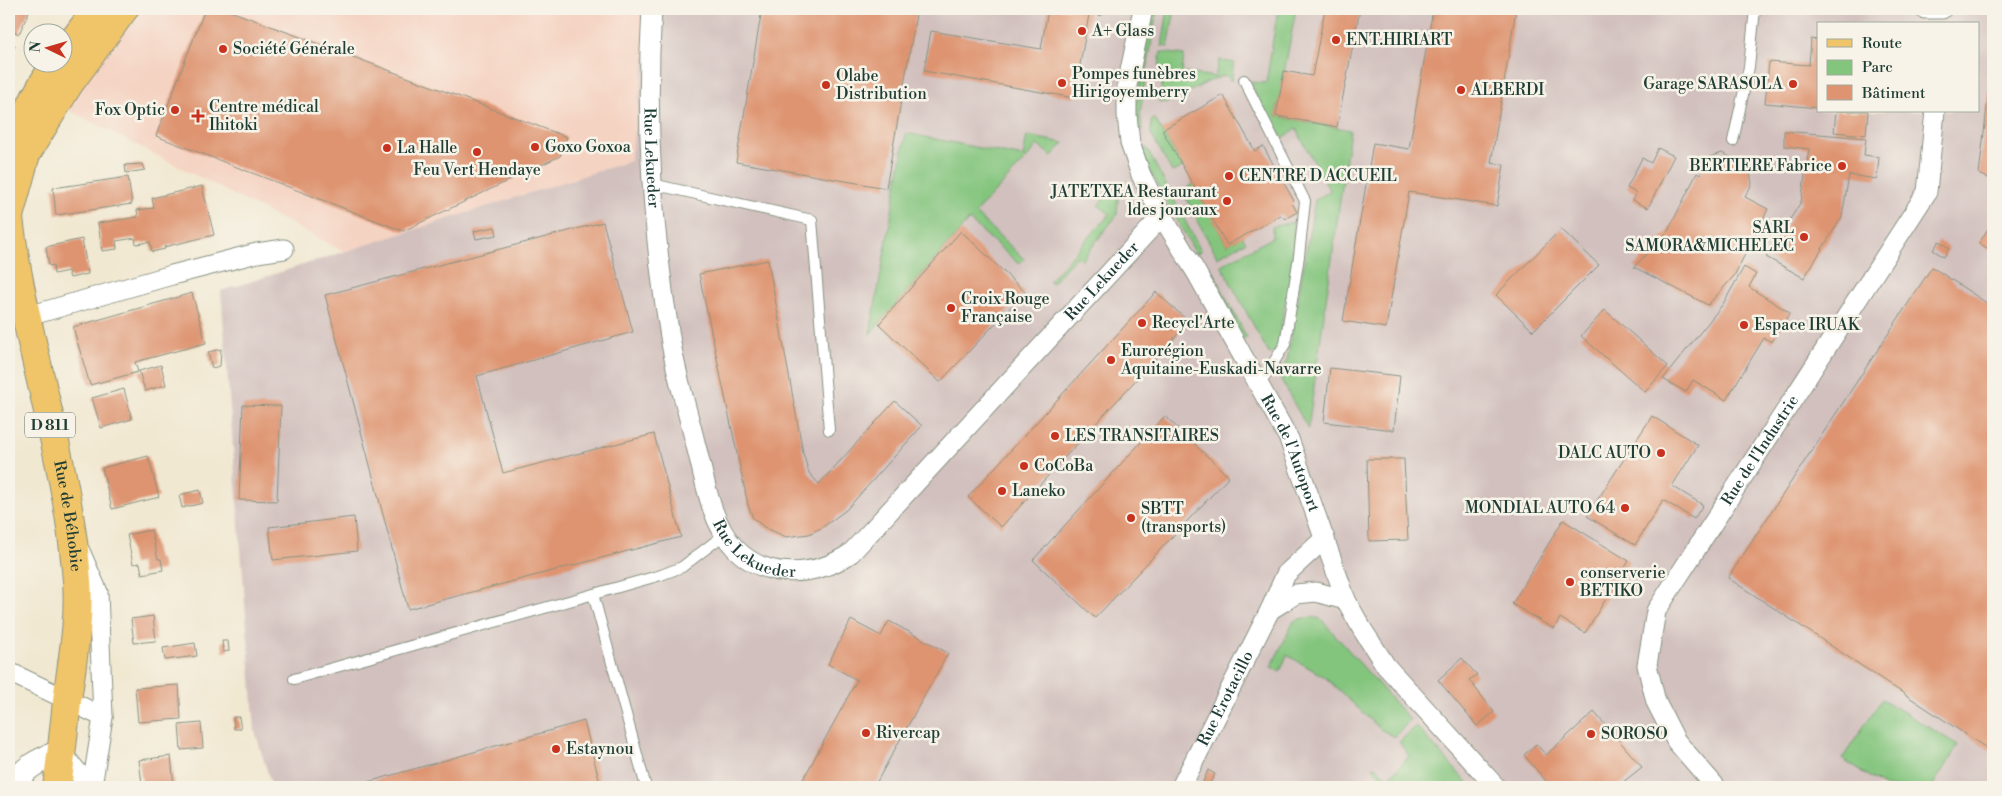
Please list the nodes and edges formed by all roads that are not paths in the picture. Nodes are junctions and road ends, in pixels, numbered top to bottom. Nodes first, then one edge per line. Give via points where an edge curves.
1 (97, 9) edge
2 (124, 9) edge
3 (652, 9) edge
4 (1143, 9) edge
5 (1755, 9) edge
6 (1925, 9) edge
7 (1942, 9) edge
8 (1942, 22) edge
9 (72, 43) edge
10 (50, 72) edge
11 (1244, 80) dead end
12 (1935, 112) edge
13 (1732, 141) dead end
14 (14, 158) edge
15 (652, 184) junction
16 (1162, 216) junction
17 (9, 217) edge
18 (284, 249) dead end
19 (25, 317) junction
20 (1259, 386) junction
21 (830, 430) dead end
22 (72, 533) junction
23 (725, 534) junction
24 (1325, 538) junction
25 (594, 594) junction
26 (1346, 600) junction
27 (1270, 610) junction
28 (9, 672) edge
29 (294, 679) dead end
30 (67, 700) junction
31 (103, 717) junction
32 (61, 752) junction
33 (9, 787) edge
34 (57, 787) edge
35 (91, 787) edge
36 (646, 787) edge
37 (1181, 787) edge
38 (1496, 787) edge
39 (1716, 787) edge

1 - 9 main road
2 - 14 main road, Rue de Béhobie / D 811
3 - 15 street, Rue Lekueder via 649,60
4 - 16 street, Rue de l'Autoport via 1128,85 1128,128 1135,161
5 - 13 lane via 1749,67
6 - 7 street
7 - 8 street
10 - 14 main road, Rue de Béhobie via 26,116
11 - 20 lane via 1305,201 1300,256 1285,344
12 - 39 street, Rue de l'Industrie via 1927,192 1656,611 1647,665 1656,702 1676,741
14 - 17 main road, Rue de Béhobie / D 811
15 - 21 lane via 812,220
15 - 23 street, Rue Lekueder via 672,344 707,487 718,523
16 - 20 street, Rue de l'Autoport
16 - 23 street, Rue Lekueder via 851,553 837,563 818,568 800,572 781,571 764,567 746,557
17 - 19 main road, Rue de Béhobie / D 811
18 - 19 street via 172,275
19 - 22 main road, Rue de Béhobie / D 811
20 - 24 street, Rue de l'Autoport via 1289,438
22 - 30 main road, Rue de Béhobie / D 811 via 77,583 75,649
22 - 31 street via 98,592
23 - 25 lane via 682,566
24 - 26 street, Rue de l'Autoport
24 - 27 street, Rue Erotacillo via 1286,574
25 - 29 lane
25 - 36 lane
26 - 27 street via 1316,592 1296,594
26 - 38 street, Rue de l'Autoport via 1386,666
27 - 37 street, Rue Erotacillo
28 - 30 street
30 - 31 street
30 - 32 main road, Rue de Béhobie / D 811
31 - 35 street
32 - 33 street via 38,760
32 - 34 main road, Rue de Béhobie / D 811
32 - 35 street

